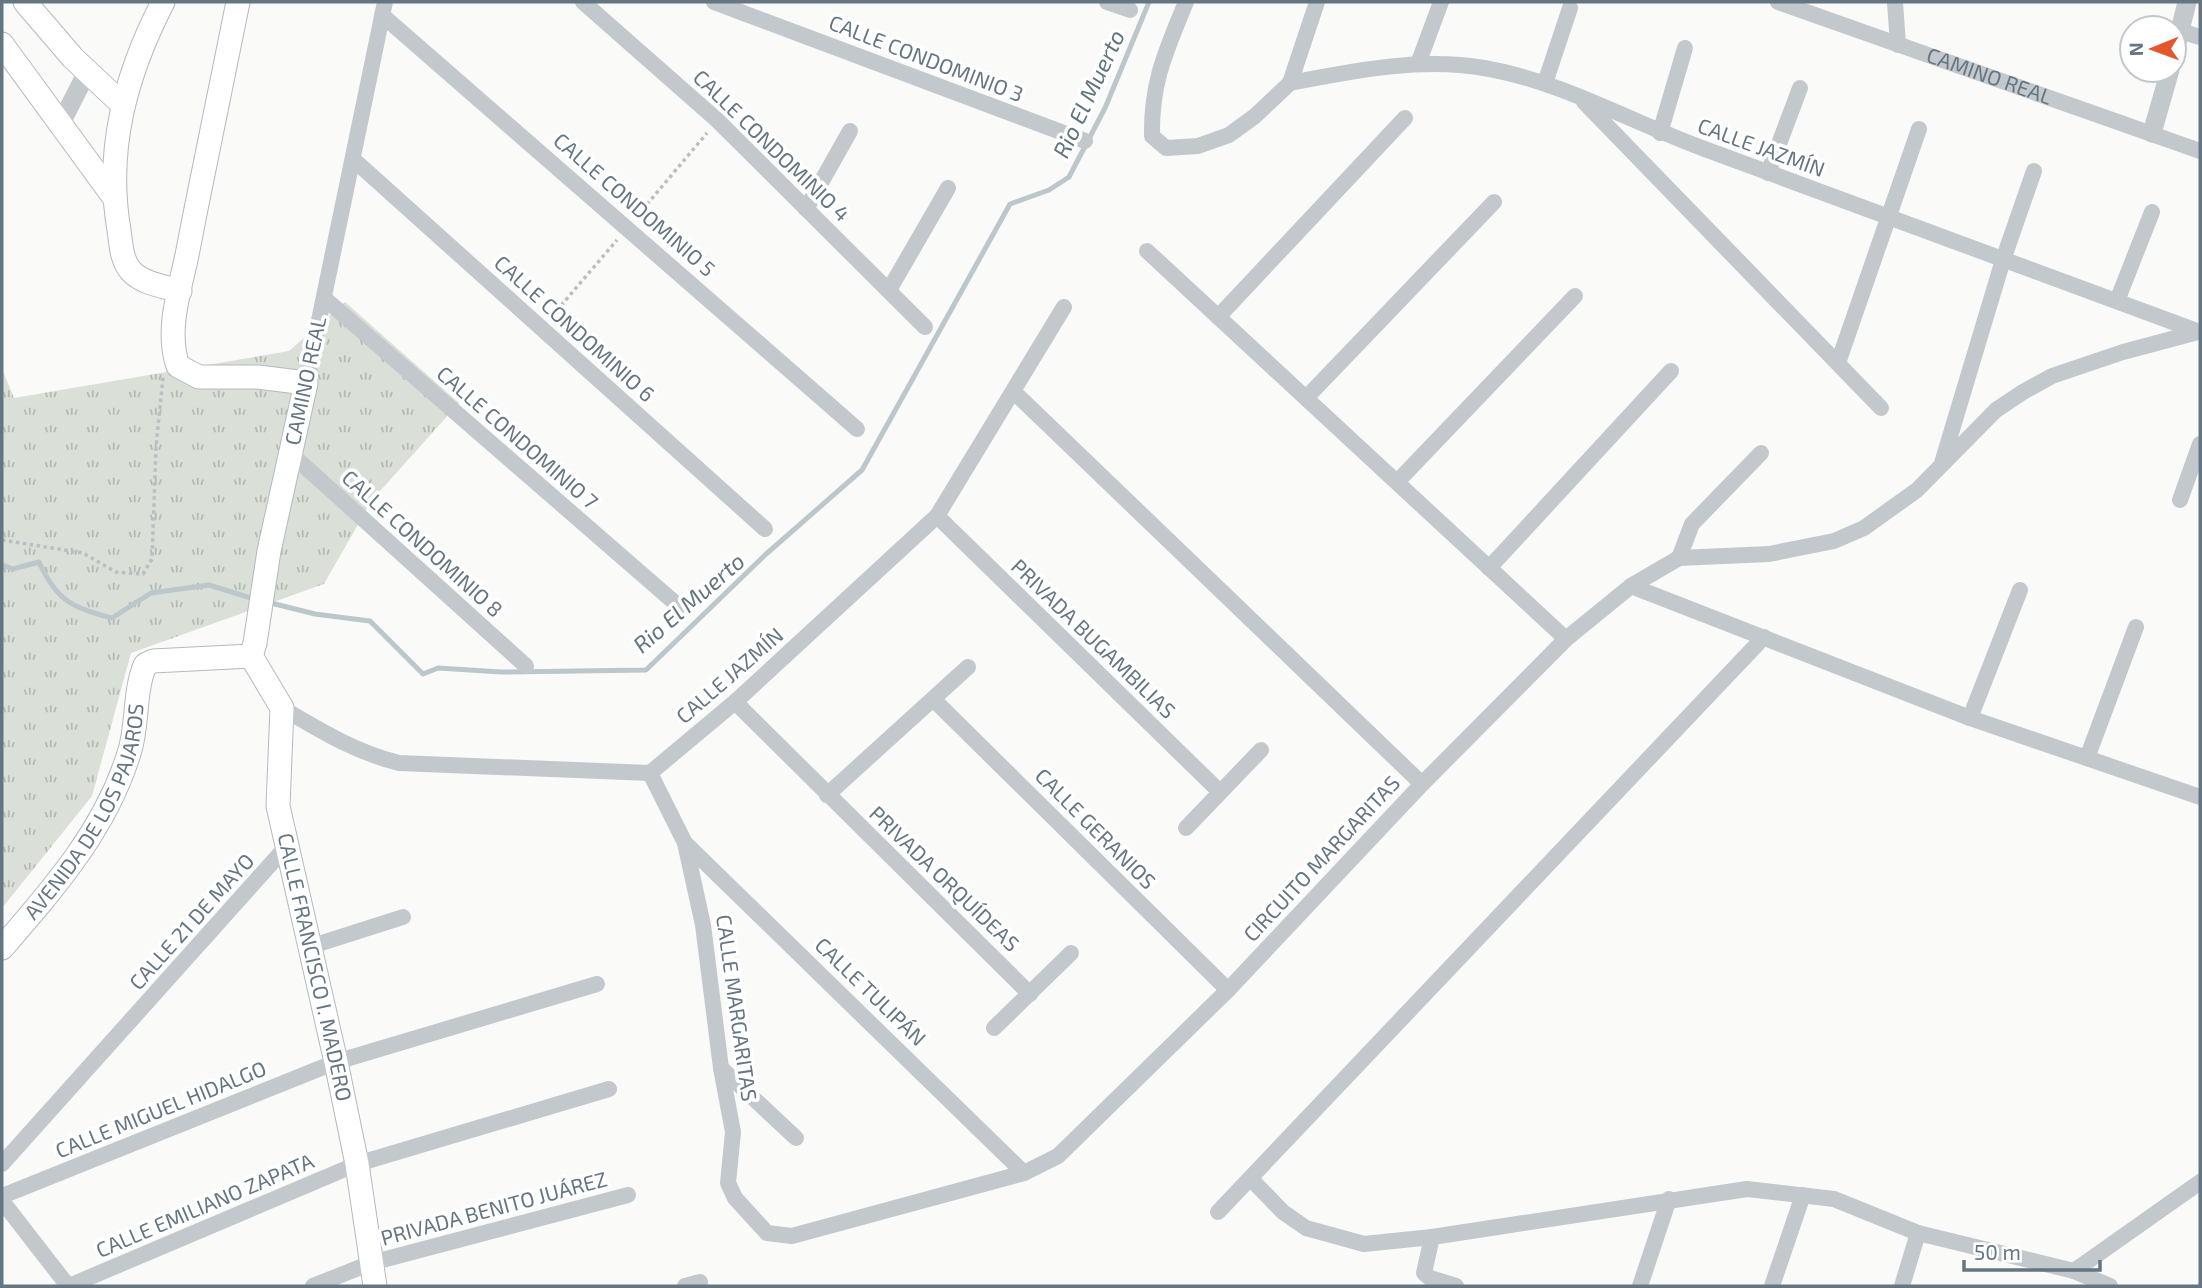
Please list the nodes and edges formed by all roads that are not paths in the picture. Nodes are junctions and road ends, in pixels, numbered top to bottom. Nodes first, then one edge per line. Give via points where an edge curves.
1 (25, 2) edge
2 (163, 2) edge
3 (238, 2) edge
4 (583, 2) edge
5 (714, 2) edge
6 (1107, 2) edge
7 (1186, 2) edge
8 (1317, 2) edge
9 (1441, 2) edge
10 (1895, 2) edge
11 (1785, 3) edge
12 (383, 8) edge
13 (1570, 8) dead end
14 (1130, 10) dead end
15 (2, 44) edge
16 (1898, 45) junction
17 (1685, 48) dead end
18 (1418, 64) junction
19 (87, 72) junction
20 (1290, 83) junction
21 (1545, 83) junction
22 (2166, 84) edge
23 (1800, 88) dead end
24 (1578, 96) junction
25 (122, 104) junction
26 (1405, 118) dead end
27 (60, 125) junction
28 (1919, 130) dead end
29 (850, 131) dead end
30 (1660, 132) junction
31 (2152, 133) junction
32 (1085, 141) dead end
33 (2200, 151) edge
34 (354, 160) junction
35 (2034, 171) dead end
36 (1768, 173) junction
37 (948, 188) dead end
38 (113, 196) junction
39 (1494, 202) dead end
40 (806, 208) junction
41 (2152, 212) dead end
42 (1888, 217) junction
43 (1147, 251) dead end
44 (2003, 260) junction
45 (180, 290) junction
46 (889, 290) junction
47 (1576, 296) dead end
48 (324, 298) junction
49 (2116, 302) junction
50 (1063, 307) dead end
51 (1218, 317) junction
52 (925, 327) dead end
53 (2199, 332) edge
54 (1838, 363) junction
55 (1671, 371) dead end
56 (306, 383) junction
57 (1014, 392) junction
58 (1306, 398) junction
59 (1881, 408) dead end
60 (858, 429) dead end
61 (2200, 444) edge
62 (290, 453) junction
63 (1761, 453) dead end
64 (1941, 465) junction
65 (1397, 482) junction
66 (2180, 500) dead end
67 (937, 516) junction
68 (765, 529) dead end
69 (1679, 558) junction
70 (1489, 568) junction
71 (1631, 586) junction
72 (2020, 590) dead end
73 (682, 610) dead end
74 (2136, 627) dead end
75 (1764, 637) junction
76 (1566, 639) junction
77 (253, 649) junction
78 (526, 666) dead end
79 (968, 667) dead end
80 (933, 699) junction
81 (735, 702) junction
82 (282, 708) junction
83 (1970, 718) junction
84 (1261, 750) dead end
85 (2087, 758) junction
86 (650, 773) junction
87 (1422, 784) junction
88 (1220, 792) junction
89 (827, 795) junction
90 (2200, 797) edge
91 (1186, 828) dead end
92 (685, 843) junction
93 (286, 848) junction
94 (403, 917) dead end
95 (309, 947) junction
96 (2, 948) edge
97 (1071, 953) dead end
98 (597, 984) dead end
99 (1228, 990) junction
100 (1030, 994) junction
101 (994, 1028) dead end
102 (336, 1062) junction
103 (721, 1068) junction
104 (610, 1089) dead end
105 (796, 1138) dead end
106 (2, 1164) edge
107 (357, 1164) junction
108 (1024, 1173) junction
109 (1251, 1179) junction
110 (2200, 1182) edge
111 (628, 1195) dead end
112 (1803, 1195) junction
113 (2, 1199) edge
114 (1669, 1199) junction
115 (1218, 1212) dead end
116 (1918, 1233) junction
117 (779, 1237) joint
118 (1432, 1237) junction
119 (371, 1263) junction
120 (2074, 1271) junction
121 (69, 1286) edge
122 (313, 1286) edge
123 (375, 1286) edge
124 (1456, 1286) edge
125 (1640, 1286) edge
126 (1772, 1286) edge
127 (1902, 1286) edge
128 (2110, 1286) edge

1 - 19 main road
2 - 25 main road
3 - 45 main road
4 - 40 street, CALLE CONDOMINIO 4 via 718,120
5 - 32 street, CALLE CONDOMINIO 3
6 - 14 street
7 - 20 street via 1156,74 1151,114 1157,144 1189,148 1229,135
8 - 20 street
9 - 18 street
10 - 16 street
11 - 16 street, CAMINO REAL
12 - 34 street, CAMINO REAL
12 - 60 street, CALLE CONDOMINIO 5
13 - 21 street
15 - 27 main road
16 - 31 street, CAMINO REAL
17 - 30 street
18 - 20 street, CALLE JAZMÍN
18 - 21 street, CALLE JAZMÍN via 1483,68
19 - 25 main road
19 - 27 street
21 - 24 street, CALLE JAZMÍN
22 - 31 street
23 - 36 street
24 - 30 street, CALLE JAZMÍN
24 - 54 street
25 - 38 main road
26 - 51 street
27 - 38 main road
28 - 42 street
29 - 40 street
30 - 36 street, CALLE JAZMÍN
31 - 33 street, CAMINO REAL
34 - 48 street, CAMINO REAL
34 - 68 street, CALLE CONDOMINIO 6
35 - 44 street
36 - 42 street, CALLE JAZMÍN
37 - 46 street
38 - 45 main road via 127,266 143,281
39 - 58 street
40 - 46 street, CALLE CONDOMINIO 4
41 - 49 street
42 - 44 street, CALLE JAZMÍN
42 - 54 street
43 - 51 street
44 - 49 street, CALLE JAZMÍN
44 - 64 street
45 - 56 main road via 172,349 178,366 199,377
46 - 52 street, CALLE CONDOMINIO 4
47 - 65 street
48 - 56 street, CAMINO REAL
48 - 73 street, CALLE CONDOMINIO 7
49 - 53 street, CALLE JAZMÍN
50 - 57 street, CALLE JAZMÍN
51 - 58 street
53 - 64 street via 2052,376 1996,410
54 - 59 street
55 - 70 street
56 - 62 main road, CAMINO REAL
57 - 67 street, CALLE JAZMÍN
57 - 87 street, CIRCUITO MARGARITAS
58 - 65 street
61 - 66 street
62 - 77 main road, CAMINO REAL
62 - 78 street, CALLE CONDOMINIO 8
63 - 69 street via 1692,524
64 - 69 street via 1889,512 1834,541 1769,554
65 - 70 street
67 - 81 street, CALLE JAZMÍN
67 - 88 street, PRIVADA BUGAMBILIAS
69 - 71 street
70 - 76 street
71 - 75 street
71 - 76 street
72 - 83 street
74 - 85 street
75 - 83 street
75 - 109 street
76 - 87 street
77 - 82 main road
77 - 96 main road, AVENIDA DE LOS PAJAROS via 145,665 131,748 109,807 55,887
79 - 80 street
80 - 89 street
80 - 99 street, CALLE GERANIOS
81 - 86 street, CALLE JAZMÍN
81 - 89 street, PRIVADA ORQUÍDEAS
82 - 86 street via 348,746 399,763
82 - 93 main road, CALLE FRANCISCO I. MADERO via 278,806
83 - 85 street
84 - 88 street
85 - 90 street
86 - 92 street, CALLE MARGARITAS
87 - 99 street, CIRCUITO MARGARITAS
88 - 91 street
89 - 100 street, PRIVADA ORQUÍDEAS
92 - 103 street, CALLE MARGARITAS via 703,925
92 - 108 street, CALLE TULIPÁN
93 - 95 main road, CALLE FRANCISCO I. MADERO
93 - 106 street, CALLE 21 DE MAYO
94 - 95 street
95 - 102 main road, CALLE FRANCISCO I. MADERO
97 - 100 street
98 - 102 street, CALLE MIGUEL HIDALGO
99 - 108 street, CIRCUITO MARGARITAS via 1058,1157
100 - 101 street
102 - 107 main road, CALLE FRANCISCO I. MADERO
102 - 113 street, CALLE MIGUEL HIDALGO
103 - 105 street
103 - 117 street, CALLE MARGARITAS via 733,1132 728,1184 767,1233
104 - 107 street, CALLE EMILIANO ZAPATA
107 - 119 main road, CALLE FRANCISCO I. MADERO
107 - 121 street, CALLE EMILIANO ZAPATA
108 - 117 street, CIRCUITO MARGARITAS
109 - 115 street
109 - 118 street via 1283,1212 1306,1228 1330,1236 1364,1244
110 - 120 street
111 - 119 street, PRIVADA BENITO JUÁREZ
112 - 114 street via 1747,1189
112 - 116 street via 1834,1199
112 - 126 street
113 - 121 street
114 - 118 street
114 - 125 street
116 - 120 street
116 - 127 street
118 - 124 street via 1424,1273
119 - 122 street, PRIVADA BENITO JUÁREZ
119 - 123 main road, CALLE FRANCISCO I. MADERO
120 - 128 street

